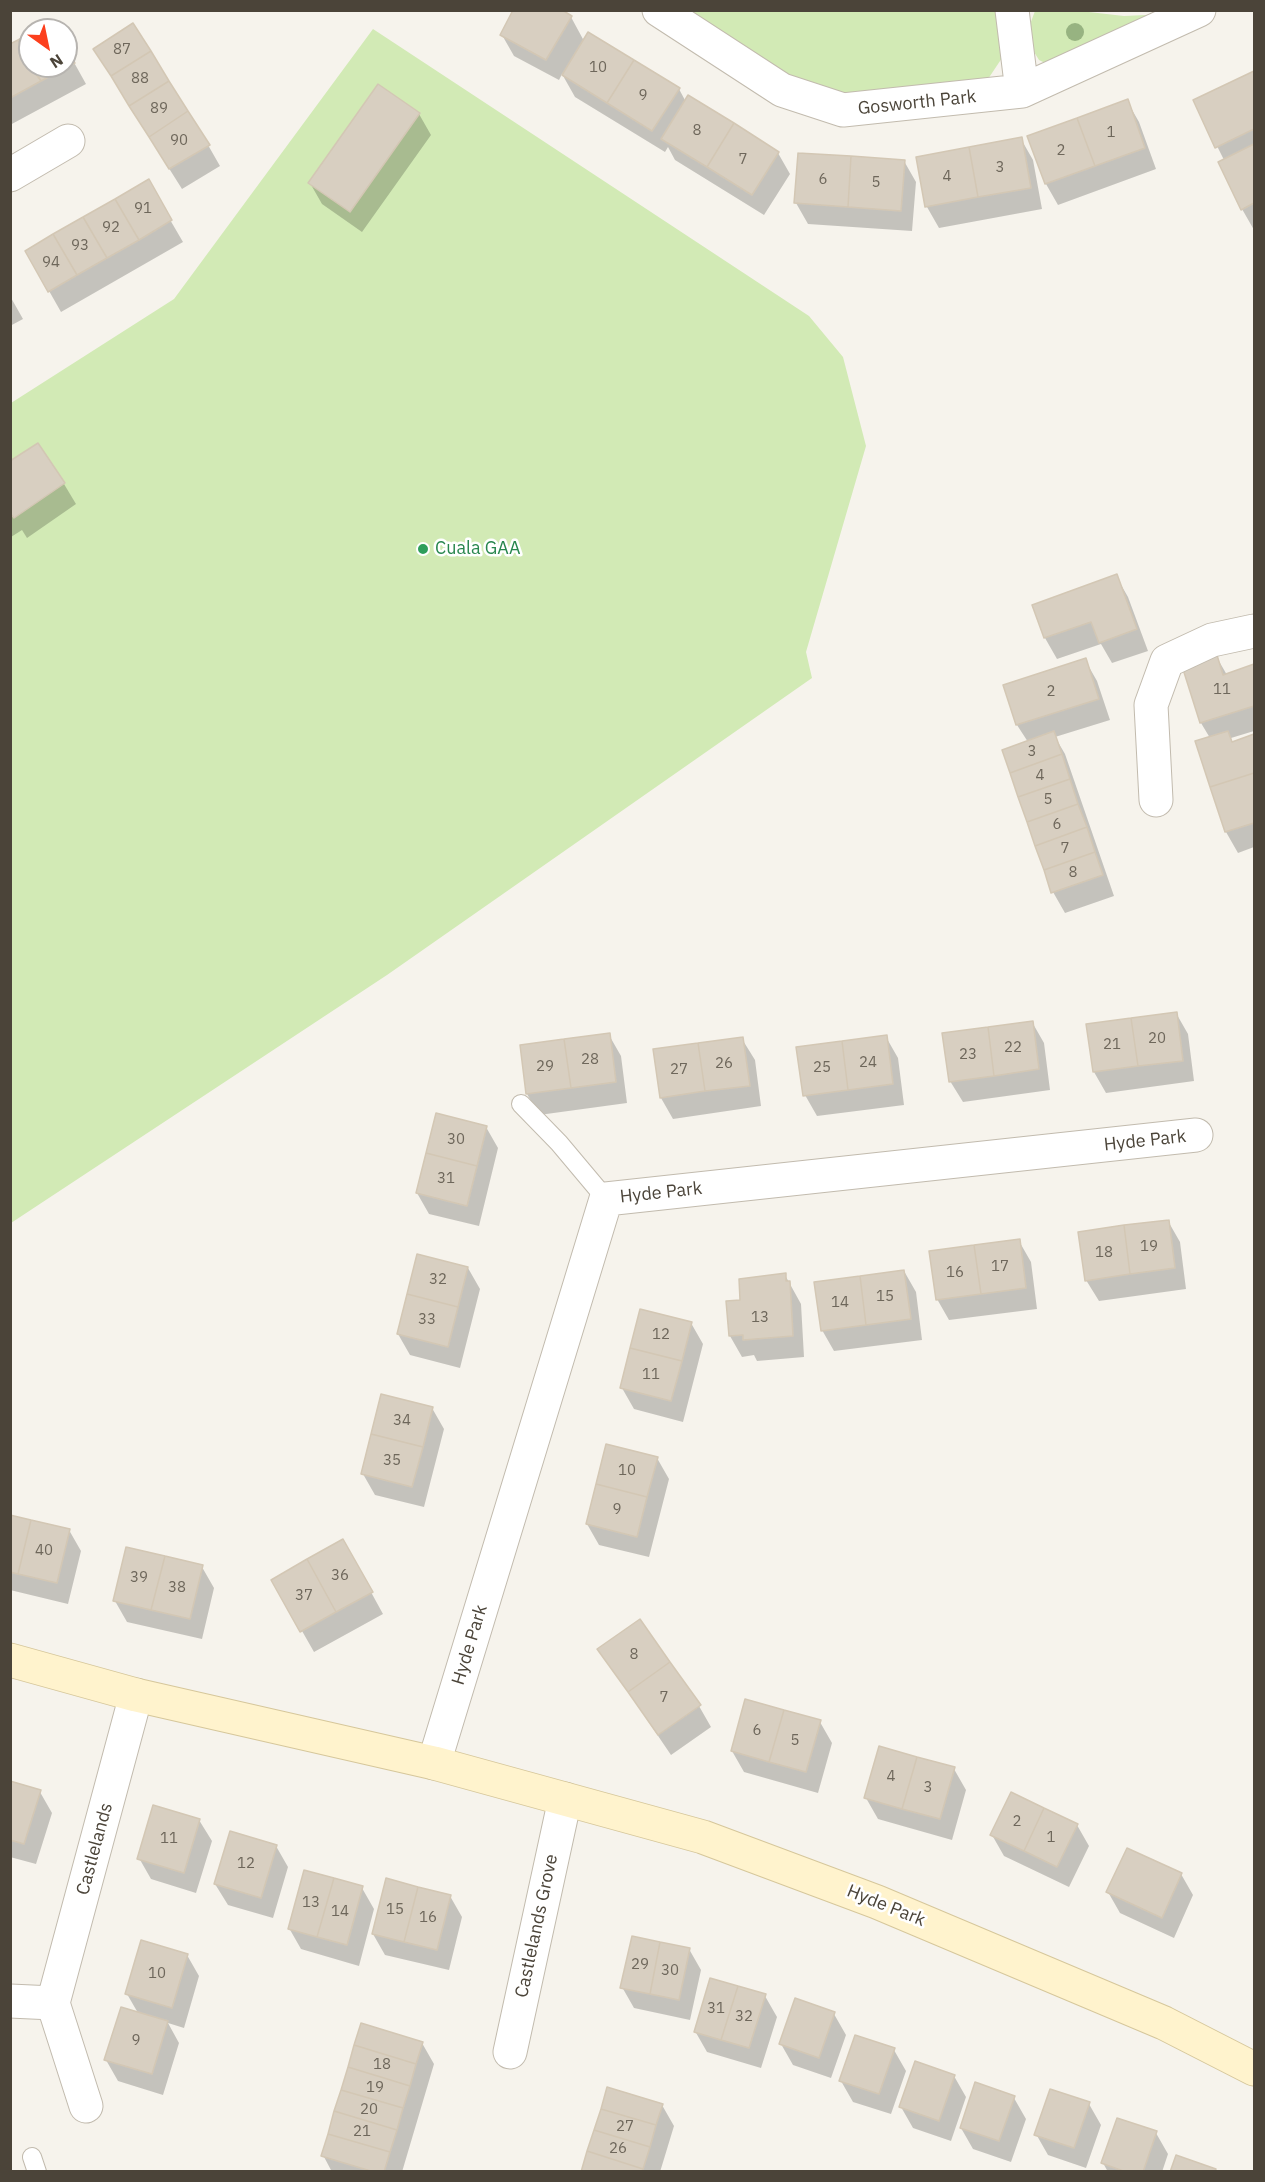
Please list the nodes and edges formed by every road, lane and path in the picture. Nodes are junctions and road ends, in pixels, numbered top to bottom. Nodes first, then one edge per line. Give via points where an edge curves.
1 (658, 10) edge
2 (1012, 10) edge
3 (1199, 10) edge
4 (1022, 92) junction
5 (68, 141) dead end
6 (10, 175) edge
7 (1254, 631) edge
8 (1156, 800) dead end
9 (521, 1104) dead end
10 (1196, 1135) dead end
11 (606, 1199) junction
12 (10, 1660) edge
13 (136, 1695) junction
14 (434, 1764) junction
15 (565, 1799) junction
16 (10, 2001) edge
17 (53, 2003) junction
18 (510, 2052) dead end
19 (1254, 2069) edge
20 (86, 2106) dead end

1 - 4 street, Gosworth Park via 782,90 843,110
2 - 4 street
3 - 4 street, Gosworth Park
5 - 6 street
7 - 8 street via 1212,640 1167,661 1151,705
9 - 11 lane
10 - 11 street, Hyde Park
11 - 14 street, Hyde Park
12 - 13 street, Hyde Park
13 - 14 street, Hyde Park
13 - 17 street, Castlelands
14 - 15 street, Hyde Park
15 - 18 street, Castlelands Grove
15 - 19 street, Hyde Park via 703,1837 877,1902 1164,2023
16 - 17 street
17 - 20 street

